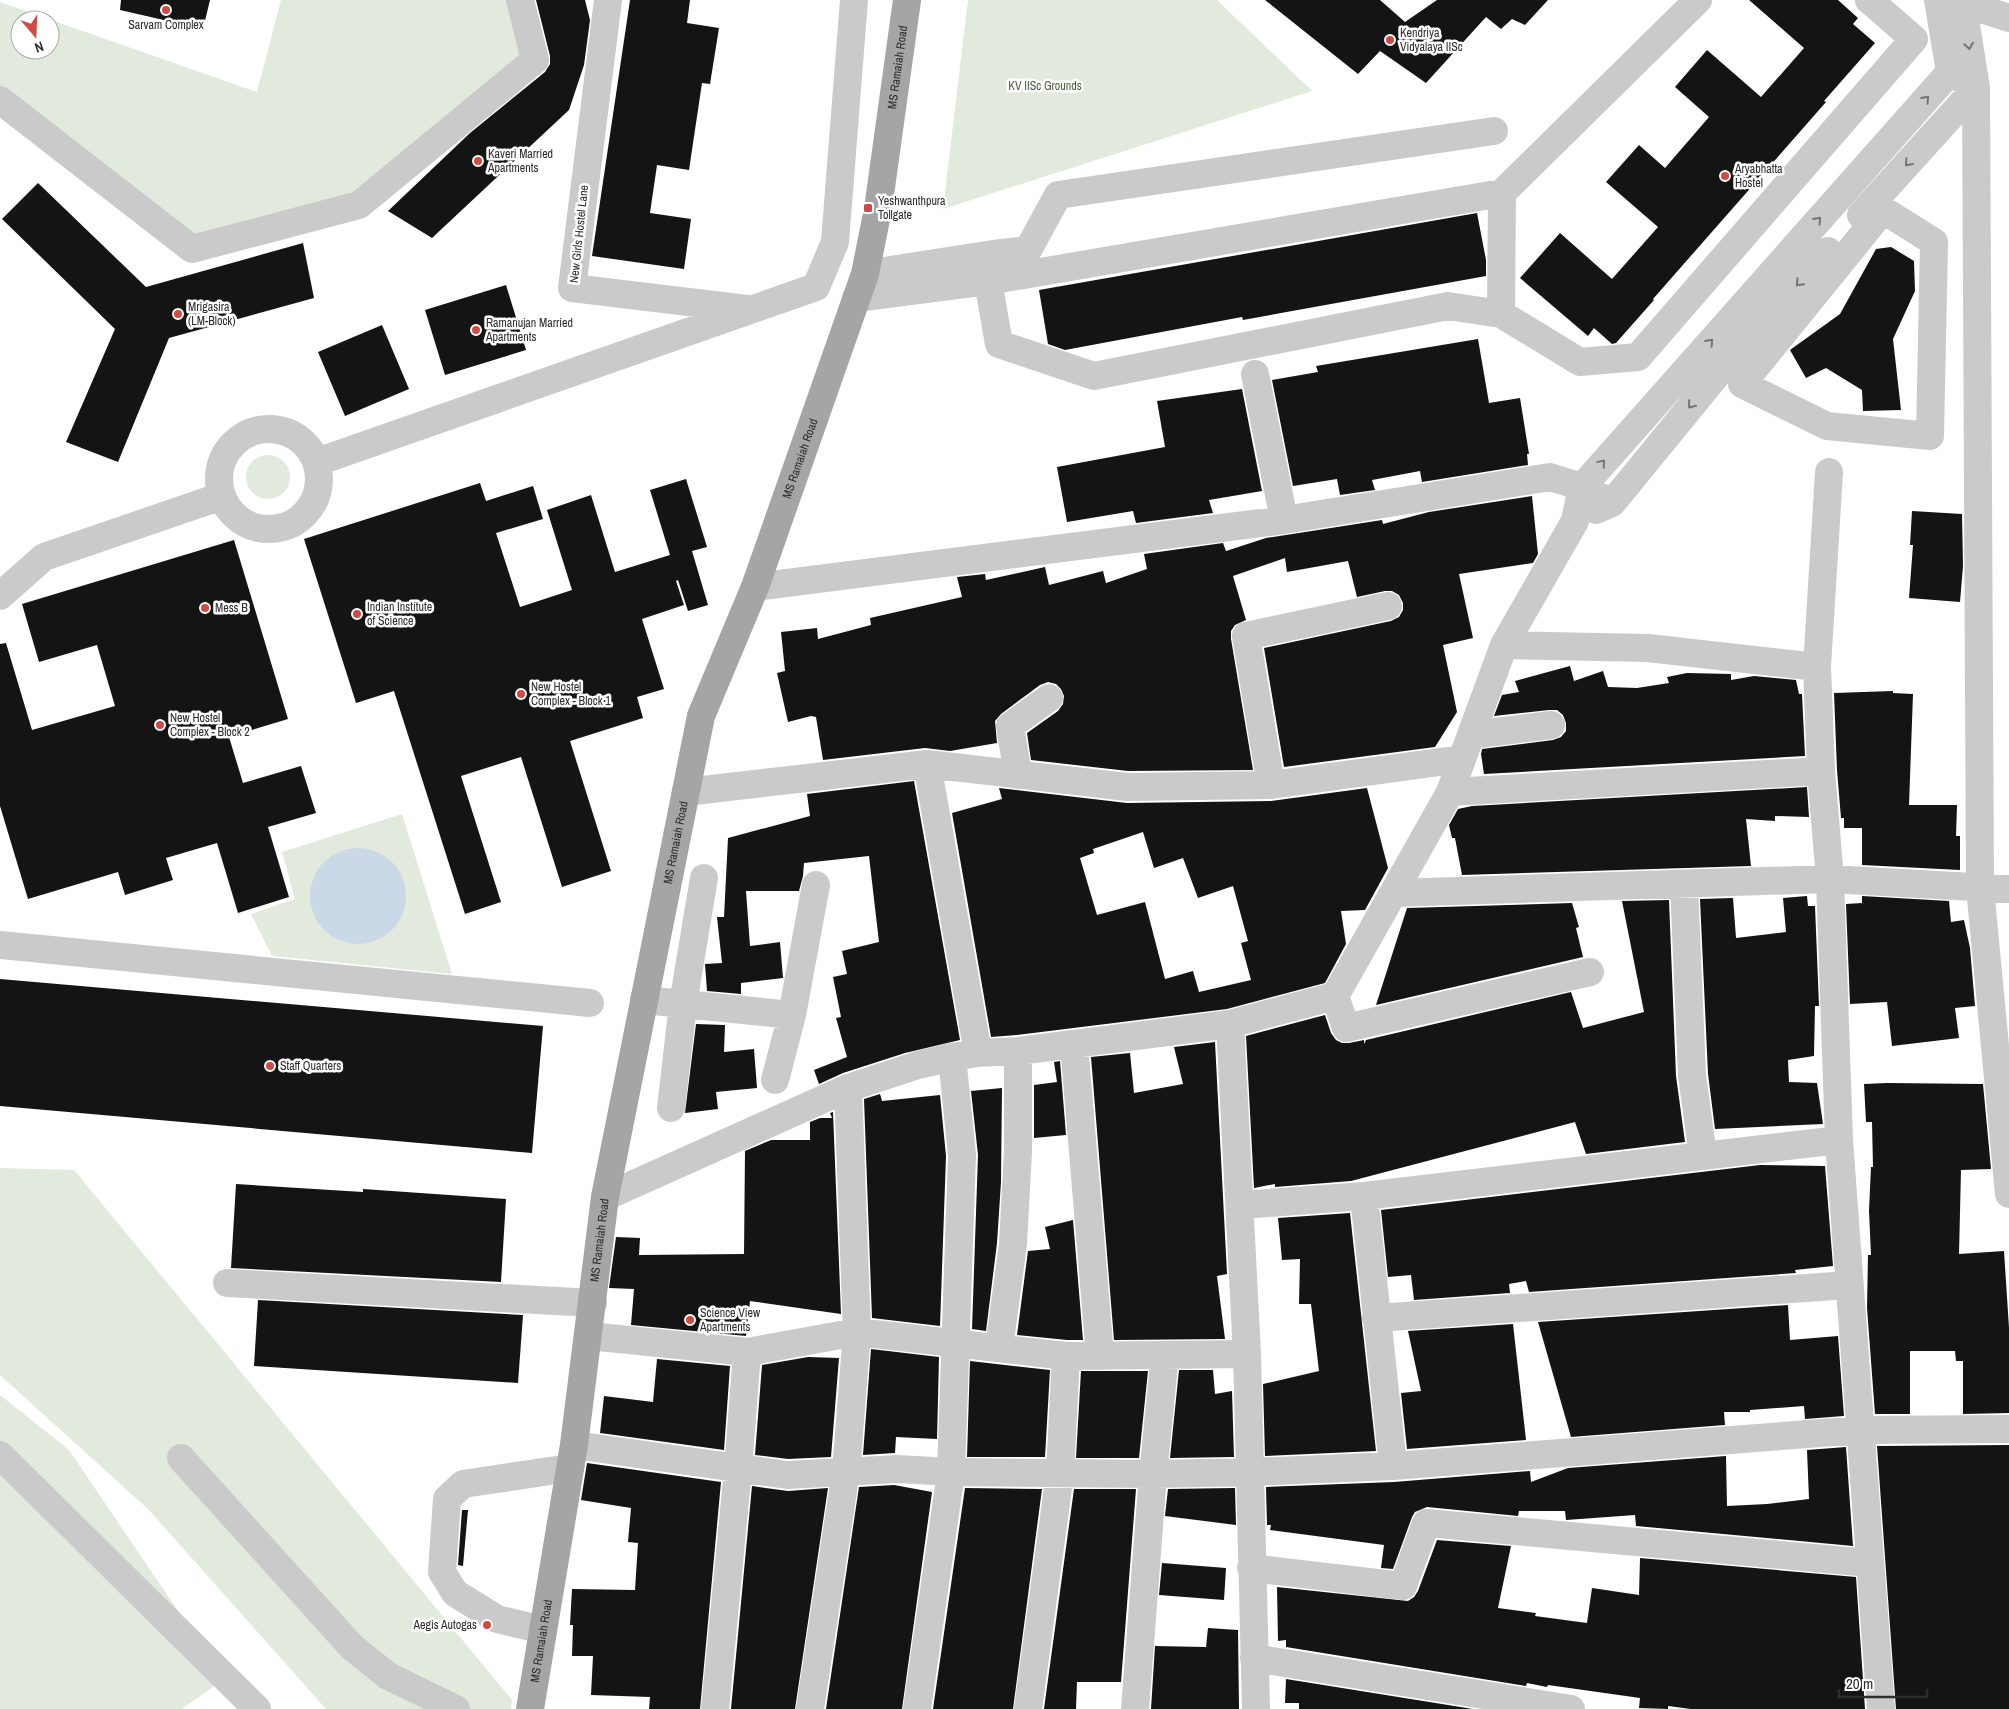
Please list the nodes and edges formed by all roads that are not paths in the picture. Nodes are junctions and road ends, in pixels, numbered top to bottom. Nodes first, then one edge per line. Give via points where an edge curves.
1 (520, 0) edge
2 (608, 0) edge
3 (854, 0) edge
4 (907, 0) edge
5 (1698, 0) edge
6 (1869, 0) edge
7 (1954, 1) edge
8 (2009, 18) edge
9 (1950, 72) junction
10 (1976, 88) junction
11 (0, 100) edge
12 (1494, 131) dead end
13 (1502, 193) junction
14 (1878, 207) junction
15 (988, 281) junction
16 (860, 286) junction
17 (753, 310) junction
18 (1501, 314) junction
19 (1255, 374) dead end
20 (317, 462) junction
21 (1829, 472) dead end
22 (1582, 487) junction
23 (222, 496) junction
24 (1612, 503) junction
25 (1284, 520) junction
26 (1575, 521) junction
27 (755, 588) junction
28 (0, 596) edge
29 (1388, 606) dead end
30 (1504, 646) junction
31 (1817, 667) junction
32 (1049, 698) dead end
33 (1551, 725) dead end
34 (1467, 747) junction
35 (927, 764) junction
36 (1821, 770) junction
37 (1018, 775) junction
38 (1271, 785) junction
39 (686, 792) junction
40 (1450, 792) junction
41 (704, 878) dead end
42 (1830, 879) junction
43 (1684, 884) junction
44 (816, 885) dead end
45 (1980, 888) junction
46 (2009, 889) edge
47 (1393, 892) junction
48 (0, 945) edge
49 (1590, 972) dead end
50 (1335, 996) junction
51 (644, 1000) junction
52 (590, 1003) dead end
53 (683, 1004) junction
54 (792, 1015) junction
55 (1230, 1024) junction
56 (1074, 1044) junction
57 (1018, 1051) junction
58 (965, 1055) junction
59 (775, 1080) dead end
60 (848, 1088) junction
61 (671, 1108) dead end
62 (1839, 1140) junction
63 (1703, 1156) junction
64 (2009, 1194) edge
65 (1364, 1196) junction
66 (605, 1197) junction
67 (1241, 1205) junction
68 (227, 1283) dead end
69 (1849, 1285) junction
70 (593, 1303) junction
71 (1376, 1318) junction
72 (857, 1332) junction
73 (589, 1336) junction
74 (954, 1343) junction
75 (1000, 1348) junction
76 (747, 1352) junction
77 (1247, 1354) junction
78 (1165, 1355) junction
79 (1066, 1356) junction
80 (1100, 1356) junction
81 (2009, 1429) edge
82 (1860, 1430) junction
83 (0, 1455) edge
84 (572, 1456) junction
85 (181, 1458) dead end
86 (1393, 1466) junction
87 (738, 1469) junction
88 (846, 1471) junction
89 (950, 1472) junction
90 (1251, 1472) junction
91 (1060, 1473) junction
92 (1153, 1474) junction
93 (1870, 1563) junction
94 (1251, 1568) junction
95 (543, 1630) junction
96 (1254, 1658) junction
97 (256, 1709) edge
98 (456, 1709) edge
99 (530, 1709) edge
100 (715, 1709) edge
101 (810, 1709) edge
102 (917, 1709) edge
103 (1028, 1709) edge
104 (1135, 1709) edge
105 (1256, 1709) edge
106 (1571, 1709) edge
107 (1881, 1709) edge

1 - 11 street via 535,60 359,205 192,249
2 - 17 street, New Girls Hostel Lane via 572,288
3 - 17 street via 834,242 816,288
4 - 16 main road, MS Ramaiah Road via 878,209
5 - 13 street
6 - 18 street via 1914,39 1638,357 1580,362
7 - 8 street
7 - 9 street
7 -> 10 street
9 - 10 street
22 -> 9 street
10 -> 14 street
10 - 45 street
12 - 16 street via 1058,195 1028,250 993,254
13 - 15 street
13 - 18 street
14 - 14 street via 1934,242 1930,436 1827,426 1742,384
14 -> 24 street via 1733,355
15 - 16 street
15 - 18 street via 999,344 1094,376 1448,306
16 - 27 main road, MS Ramaiah Road
17 - 20 street
19 - 25 street
20 - 23 street via 298,438 284,431 268,429 253,432 238,439 227,450 219,480
20 - 23 street via 320,477 318,493 301,518 288,526 257,528 242,522
21 - 31 street
22 - 24 street
22 - 25 street via 1550,478
22 - 26 street
23 - 28 street via 44,557
24 - 26 street
25 - 27 street
26 - 30 street
27 - 39 main road, MS Ramaiah Road via 701,716
29 - 38 street via 1246,636
30 - 31 street via 1648,648
30 - 34 street
31 - 36 street
32 - 37 street via 1010,726
33 - 34 street
34 - 38 street
34 - 40 street
35 - 37 street
35 - 39 street
35 - 58 street
36 - 40 street
36 - 42 street
37 - 38 street via 1127,787
39 - 51 main road, MS Ramaiah Road
40 - 47 street
41 - 53 street
42 - 43 street
42 - 45 street
42 - 62 street
43 - 47 street
43 - 63 street via 1692,1075
44 - 54 street
45 - 46 street
45 - 64 street
47 - 50 street
48 - 52 street
49 - 50 street via 1346,1028
50 - 55 street
51 - 53 street
51 - 66 main road, MS Ramaiah Road
53 - 54 street
53 - 61 street
54 - 59 street
55 - 56 street
55 - 67 street
56 - 57 street
56 - 80 street
57 - 58 street
57 - 75 street via 1018,1151 1013,1244
58 - 60 street via 918,1065
58 - 74 street
60 - 66 street
60 - 72 street
62 - 63 street
62 - 69 street
63 - 65 street
65 - 67 street
65 - 71 street
66 - 70 main road, MS Ramaiah Road
67 - 77 street
68 - 70 street
69 - 71 street
69 - 82 street
70 - 73 main road, MS Ramaiah Road
71 - 86 street
72 - 74 street
72 - 76 street
72 - 88 street
73 - 76 street
73 - 84 main road, MS Ramaiah Road
74 - 75 street
74 - 89 street
75 - 79 street
76 - 87 street
77 - 78 street
77 - 90 street
78 - 80 street
78 - 92 street
79 - 80 street
79 - 91 street
81 - 82 street
82 - 86 street
82 - 93 street
83 - 97 street
84 - 87 street
84 - 95 main road, MS Ramaiah Road
84 - 95 street via 463,1484 447,1499 442,1572 455,1593 496,1619
85 - 98 street via 352,1647 388,1676
86 - 90 street
87 - 88 street via 787,1475
87 - 100 street
88 - 89 street
88 - 101 street
89 - 91 street
89 - 102 street
90 - 92 street
90 - 94 street
91 - 92 street
91 - 103 street
92 - 104 street
93 - 94 street via 1426,1523 1403,1586
93 - 107 street
94 - 96 street
95 - 99 main road, MS Ramaiah Road
96 - 105 street
96 - 106 street

